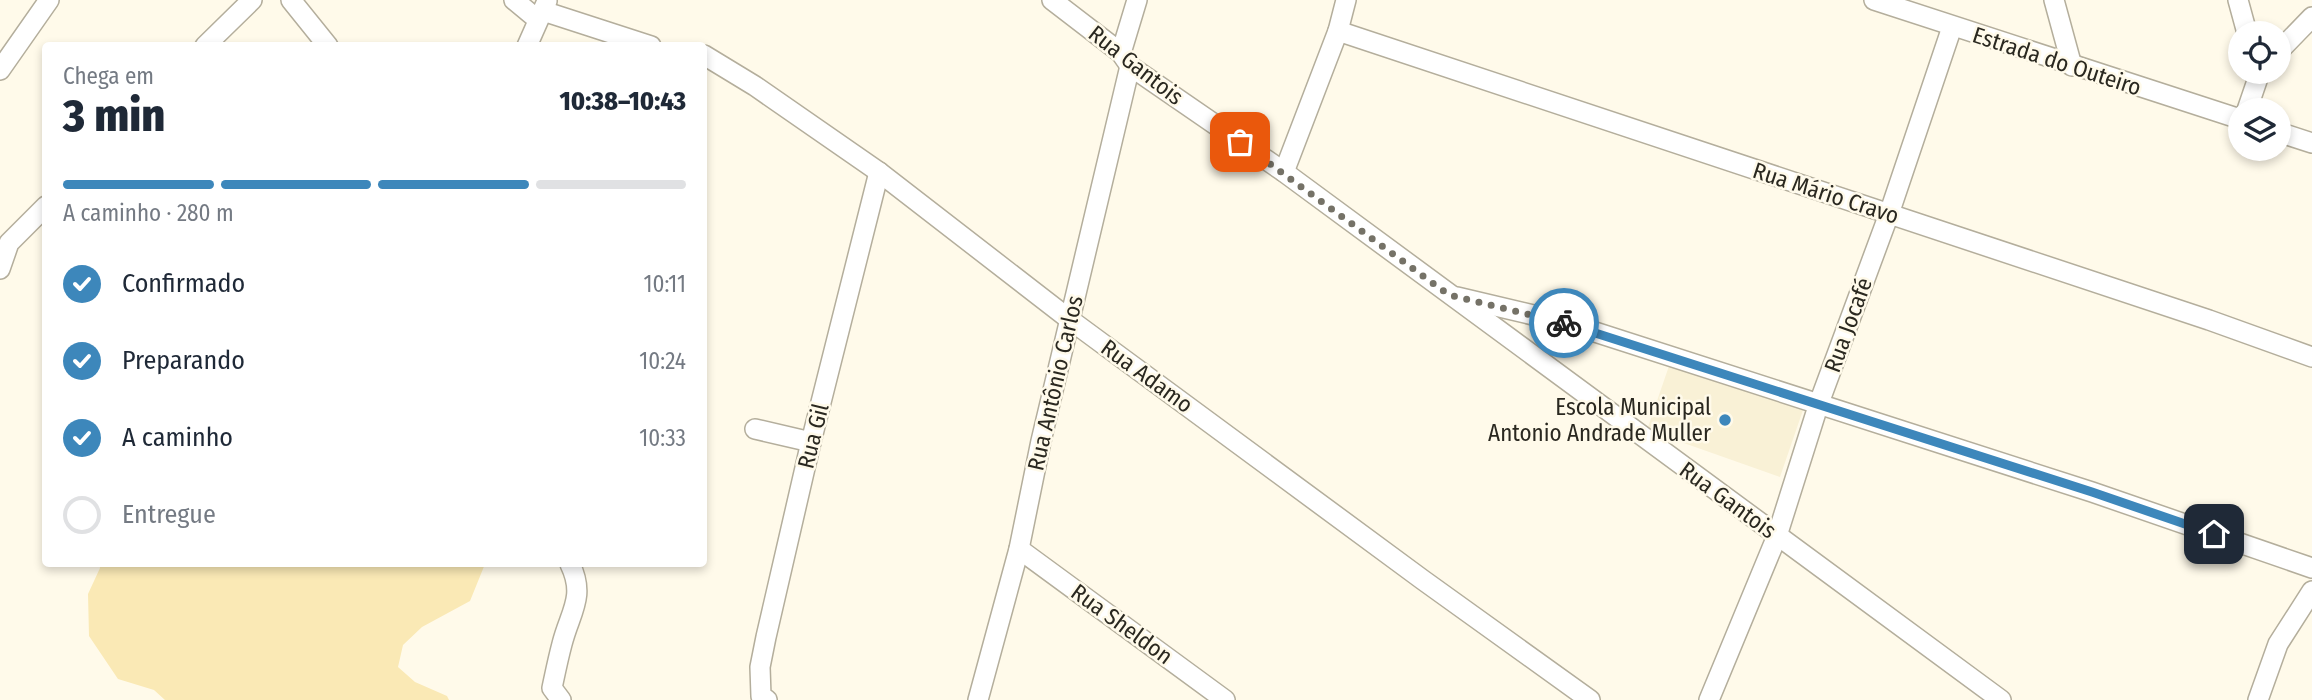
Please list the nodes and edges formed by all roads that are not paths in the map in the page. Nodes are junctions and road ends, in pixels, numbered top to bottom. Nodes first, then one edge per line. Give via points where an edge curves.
1 (49, 0) edge
2 (252, 0) edge
3 (291, 0) edge
4 (514, 0) edge
5 (1052, 0) edge
6 (1137, 0) edge
7 (1346, 0) edge
8 (1874, 0) edge
9 (2054, 0) edge
10 (2238, 0) edge
11 (542, 10) edge
12 (2312, 18) edge
13 (2244, 21) edge
14 (1952, 27) junction
15 (1338, 32) junction
16 (2291, 39) edge
17 (209, 42) edge
18 (325, 42) edge
19 (529, 42) edge
20 (639, 42) edge
21 (707, 57) edge
22 (1126, 60) junction
23 (2072, 66) junction
24 (0, 70) edge
25 (2228, 115) edge
26 (2291, 137) edge
27 (2312, 144) edge
28 (878, 172) junction
29 (1284, 172) junction
30 (42, 209) edge
31 (1889, 214) junction
32 (4, 240) edge
33 (0, 269) edge
34 (1449, 295) junction
35 (1069, 319) junction
36 (2312, 357) edge
37 (1819, 403) junction
38 (755, 429) dead end
39 (811, 442) junction
40 (1777, 536) junction
41 (1018, 549) junction
42 (572, 567) edge
43 (2312, 568) edge
44 (2312, 591) edge
45 (762, 699) edge
46 (561, 700) edge
47 (978, 700) edge
48 (1225, 700) edge
49 (1590, 700) edge
50 (1709, 700) edge
51 (2001, 700) edge
52 (2258, 700) edge

1 - 24 street
2 - 17 street
3 - 18 street
4 - 11 street
5 - 22 street, Rua Gantois
6 - 22 street, Rua Antônio Carlos
7 - 15 street
8 - 14 street, Estrada do Outeiro
9 - 23 street
10 - 13 street
11 - 19 street
11 - 20 street
12 - 16 street
14 - 23 street, Estrada do Outeiro
14 - 31 street, Rua Jocafé
15 - 29 street
15 - 31 street, Rua Mário Cravo
21 - 28 street, Rua Adamo
22 - 29 street, Rua Gantois
22 - 35 street, Rua Antônio Carlos
23 - 25 street, Estrada do Outeiro
26 - 27 street
28 - 35 street, Rua Adamo
28 - 39 street, Rua Gil
29 - 34 street, Rua Gantois
30 - 32 street
31 - 36 street, Rua Mário Cravo
31 - 37 street, Rua Jocafé
32 - 33 street
34 - 37 street via 1567,323
34 - 40 street, Rua Gantois
35 - 41 street, Rua Antônio Carlos
35 - 49 street, Rua Adamo
37 - 40 street, Rua Jocafé
37 - 43 street
38 - 39 street
39 - 45 street, Rua Gil via 760,667
40 - 50 street, Rua Jocafé
40 - 51 street, Rua Gantois
41 - 47 street, Rua Antônio Carlos
41 - 48 street, Rua Sheldon
42 - 46 street via 578,598 552,688
44 - 52 street via 2278,644

